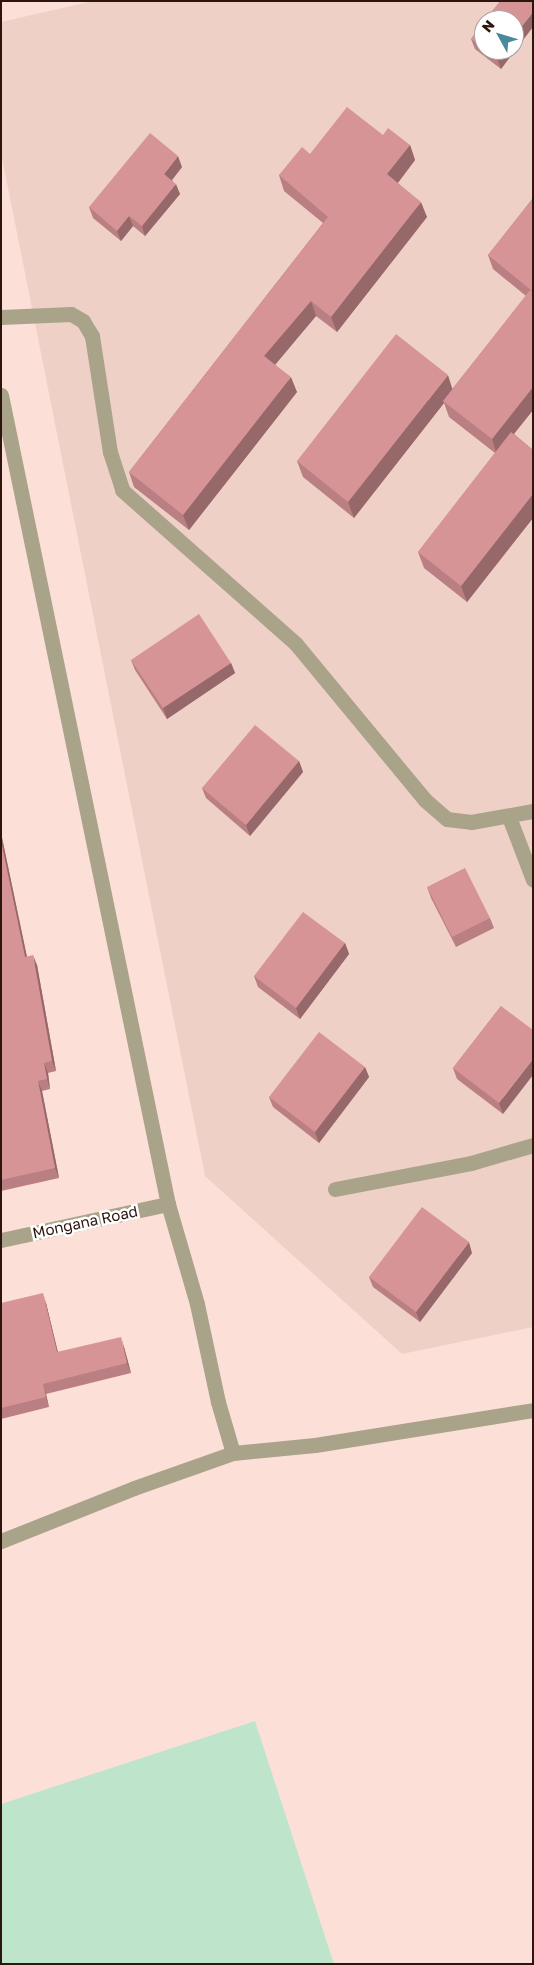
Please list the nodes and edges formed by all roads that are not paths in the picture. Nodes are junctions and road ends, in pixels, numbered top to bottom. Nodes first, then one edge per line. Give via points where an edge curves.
1 (1, 317) edge
2 (1, 394) edge
3 (533, 811) edge
4 (509, 817) junction
5 (533, 880) edge
6 (533, 1145) edge
7 (335, 1189) dead end
8 (168, 1204) junction
9 (1, 1240) edge
10 (533, 1410) edge
11 (232, 1453) junction
12 (1, 1541) edge

1 - 4 street via 71,314 83,321 92,336 110,452 122,490 296,644 418,793 446,819 471,822
2 - 8 street
3 - 4 street
4 - 5 street
6 - 7 street via 472,1163
8 - 9 street, Mongana Road
8 - 11 street via 197,1304
10 - 11 street via 315,1445
11 - 12 street

